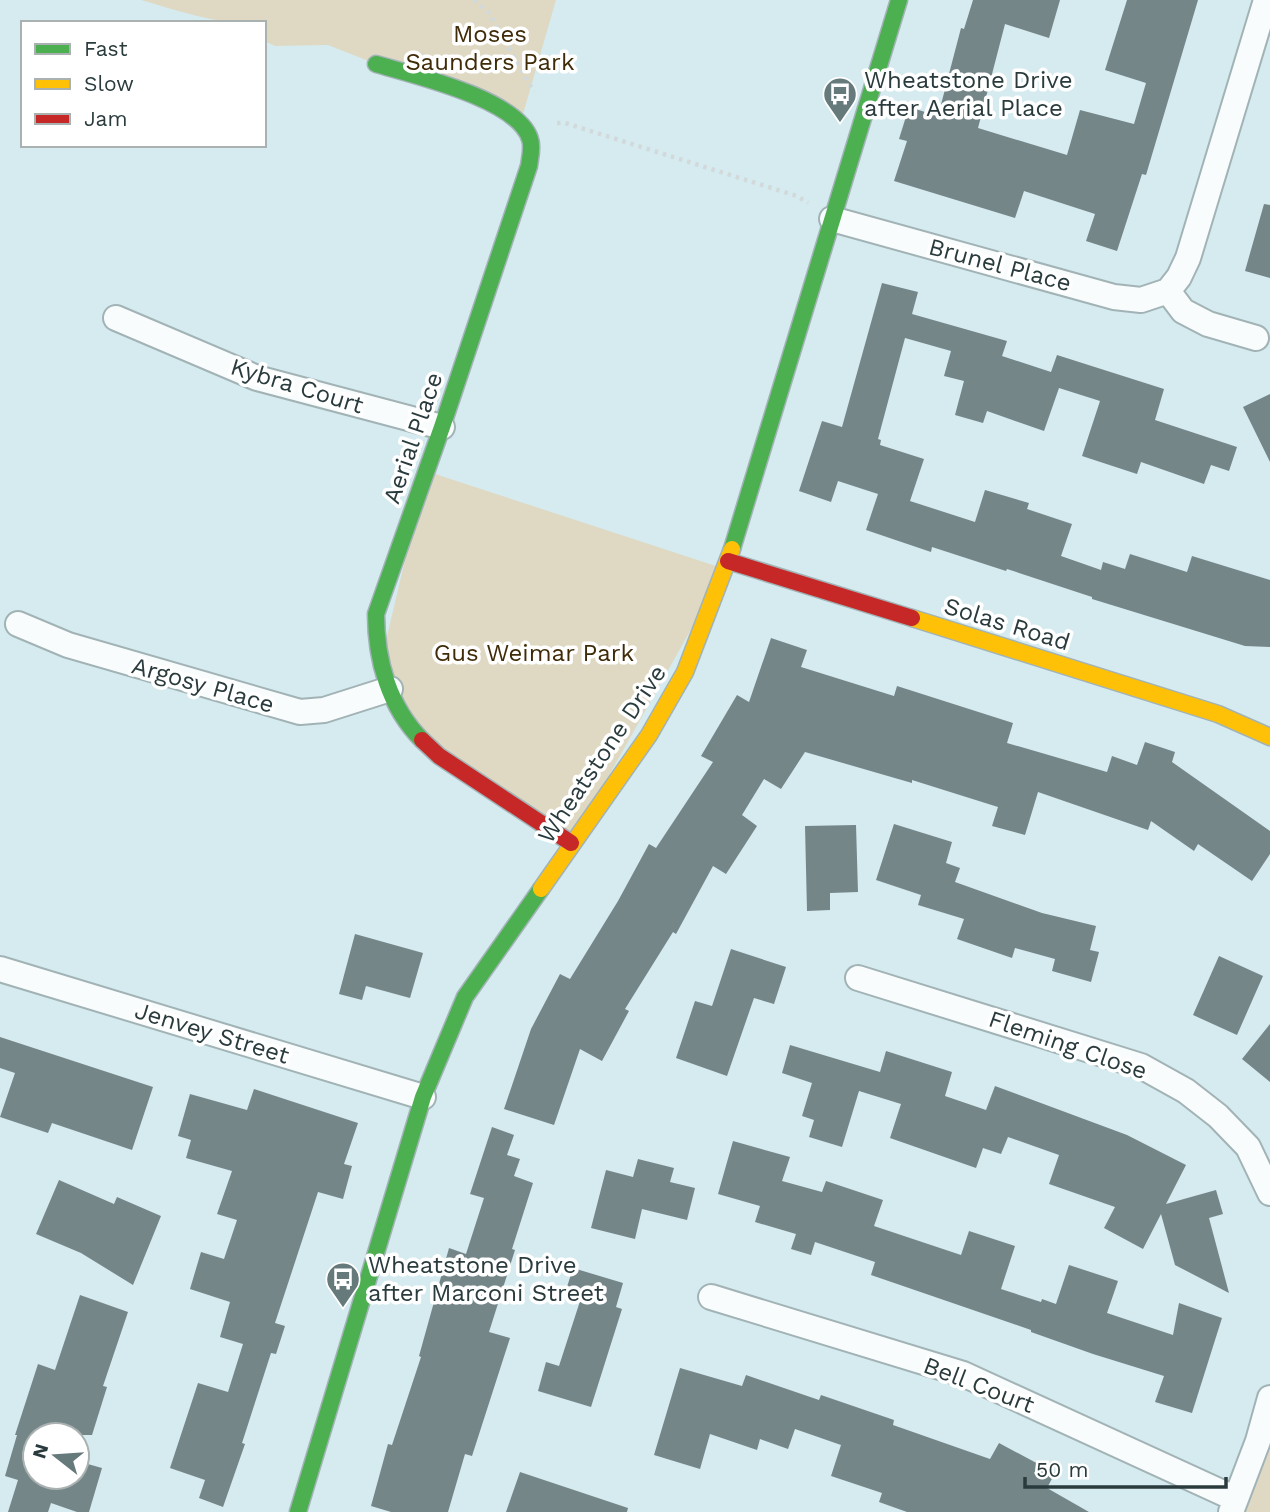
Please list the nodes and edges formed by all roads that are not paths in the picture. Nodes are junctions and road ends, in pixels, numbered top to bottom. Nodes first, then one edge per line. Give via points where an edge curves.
1 (900, 0) edge
2 (1266, 0) edge
3 (376, 64) dead end
4 (832, 219) junction
5 (1167, 292) junction
6 (116, 318) dead end
7 (1256, 338) dead end
8 (442, 427) junction
9 (728, 561) junction
10 (18, 624) dead end
11 (390, 689) junction
12 (1270, 737) edge
13 (571, 843) junction
14 (0, 969) edge
15 (858, 978) dead end
16 (423, 1097) junction
17 (1270, 1193) edge
18 (711, 1297) dead end
19 (1270, 1398) edge
20 (1233, 1505) edge
21 (298, 1512) edge

1 - 4 street, Wheatstone Drive
2 - 5 street via 1188,258
3 - 8 street, Aerial Place via 474,94 521,121 530,139 529,166
4 - 5 street, Brunel Place via 1114,297 1141,300
4 - 9 street, Wheatstone Drive
5 - 7 street via 1183,311 1208,324
6 - 8 street, Kybra Court via 257,379
8 - 11 street, Aerial Place via 376,614 380,666
9 - 12 street, Solas Road via 1218,714
9 - 13 street, Wheatstone Drive via 685,672 666,707
10 - 11 street, Argosy Place via 68,645 300,712 324,710
11 - 13 street, Aerial Place via 401,713 439,756
13 - 16 street, Wheatstone Drive via 466,997
14 - 16 street, Jenvey Street
15 - 17 street, Fleming Close via 1141,1066 1186,1091 1218,1116 1248,1147
16 - 21 street, Wheatstone Drive
18 - 20 street, Bell Court via 963,1374
19 - 20 street

